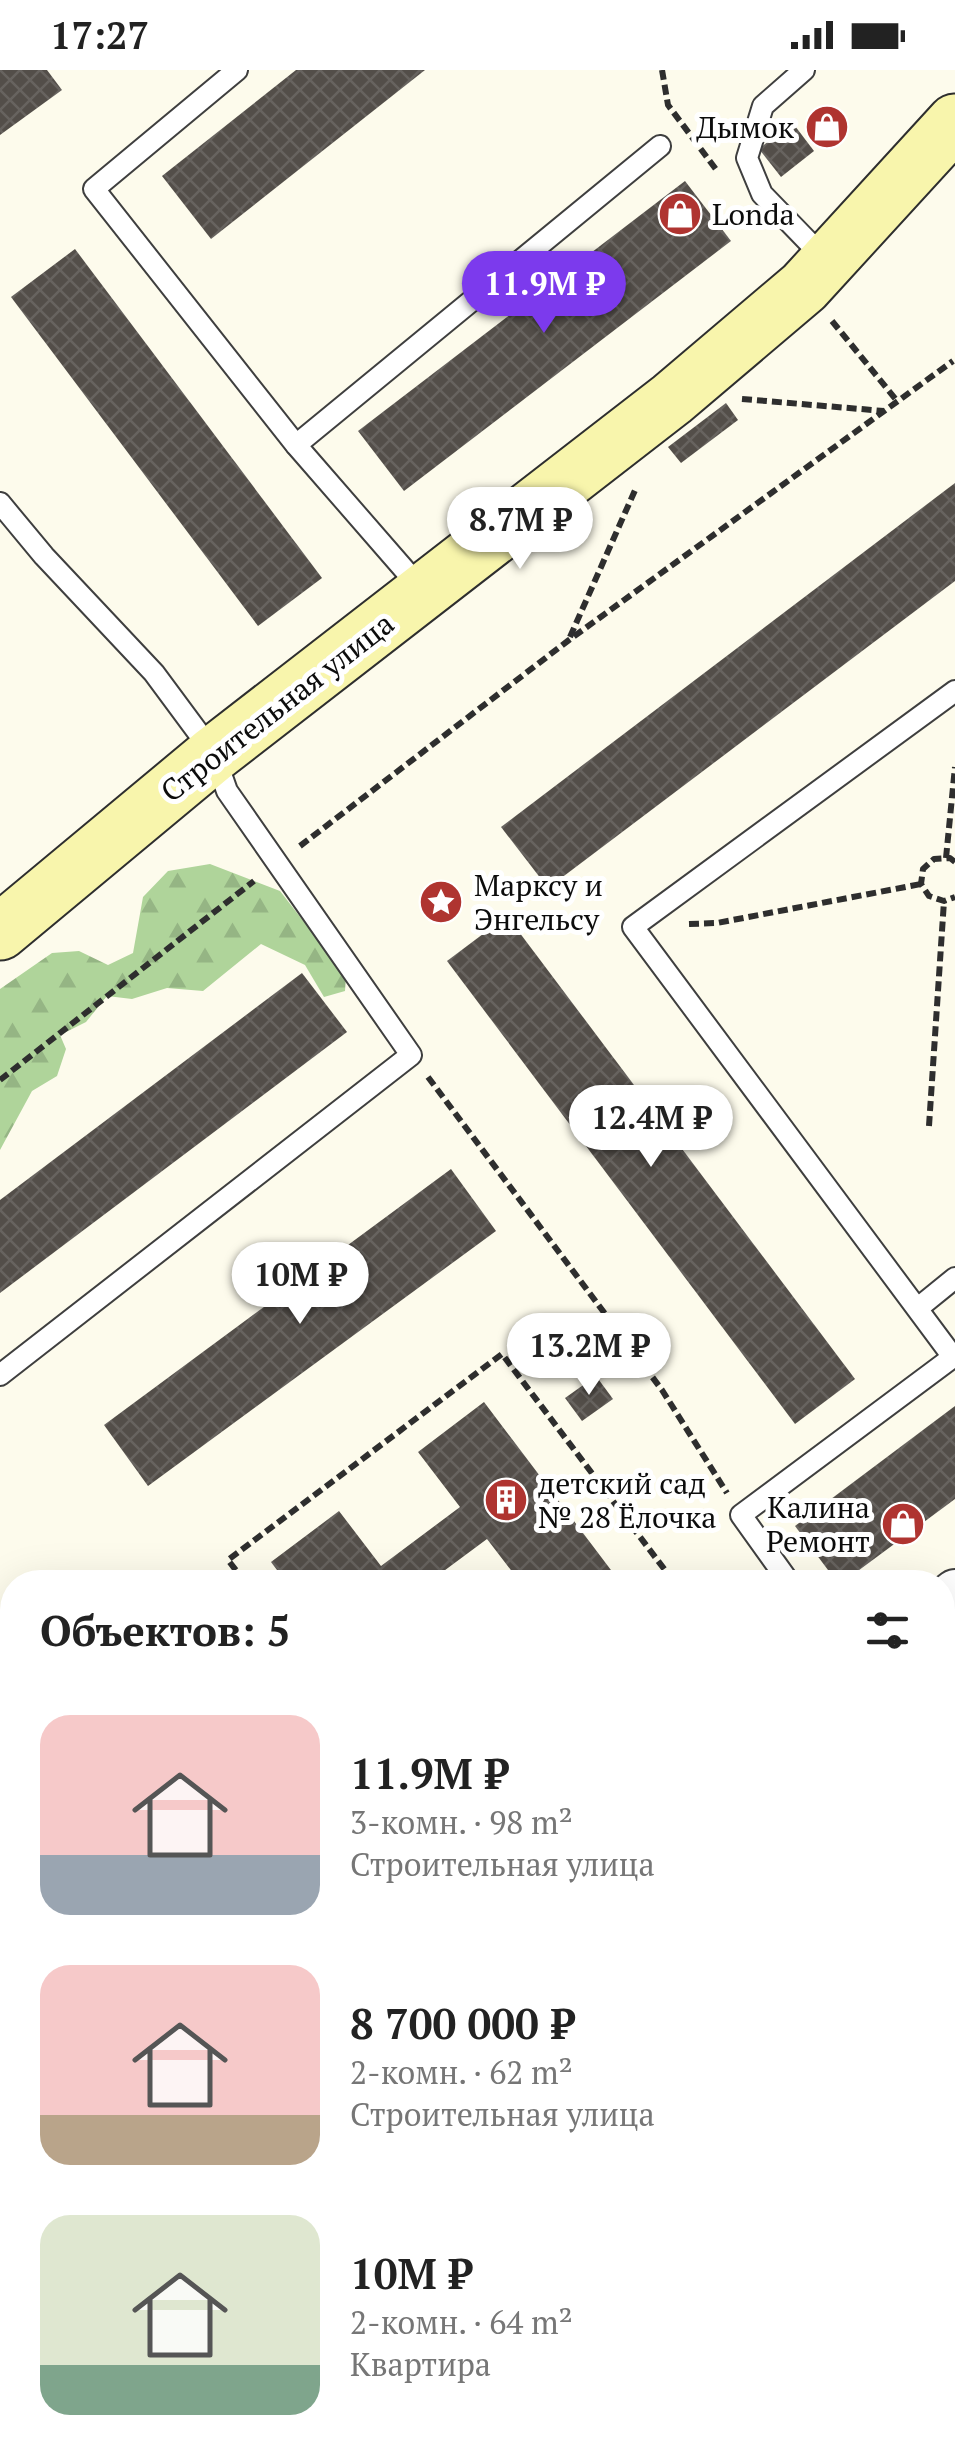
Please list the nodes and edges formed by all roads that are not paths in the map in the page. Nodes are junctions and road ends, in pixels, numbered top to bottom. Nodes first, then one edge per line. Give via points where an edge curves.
1 (237, 70) edge
2 (804, 70) edge
3 (955, 122) edge
4 (660, 146) dead end
5 (827, 262) junction
6 (296, 445) junction
7 (0, 504) edge
8 (425, 592) junction
9 (955, 691) edge
10 (214, 754) junction
11 (0, 932) edge
12 (955, 1278) edge
13 (918, 1308) junction
14 (0, 1375) edge
15 (780, 1570) edge

1 - 6 lane via 94,189
2 - 5 lane via 764,106 747,158 762,194
3 - 5 street, Строительная улица
4 - 6 lane
5 - 8 street, Строительная улица via 672,399
6 - 8 lane
7 - 10 lane via 154,672
8 - 10 street, Строительная улица
9 - 13 lane via 633,926
10 - 11 street, Строительная улица
10 - 14 lane via 227,791 411,1055
12 - 13 lane
13 - 15 lane via 953,1357 741,1515

